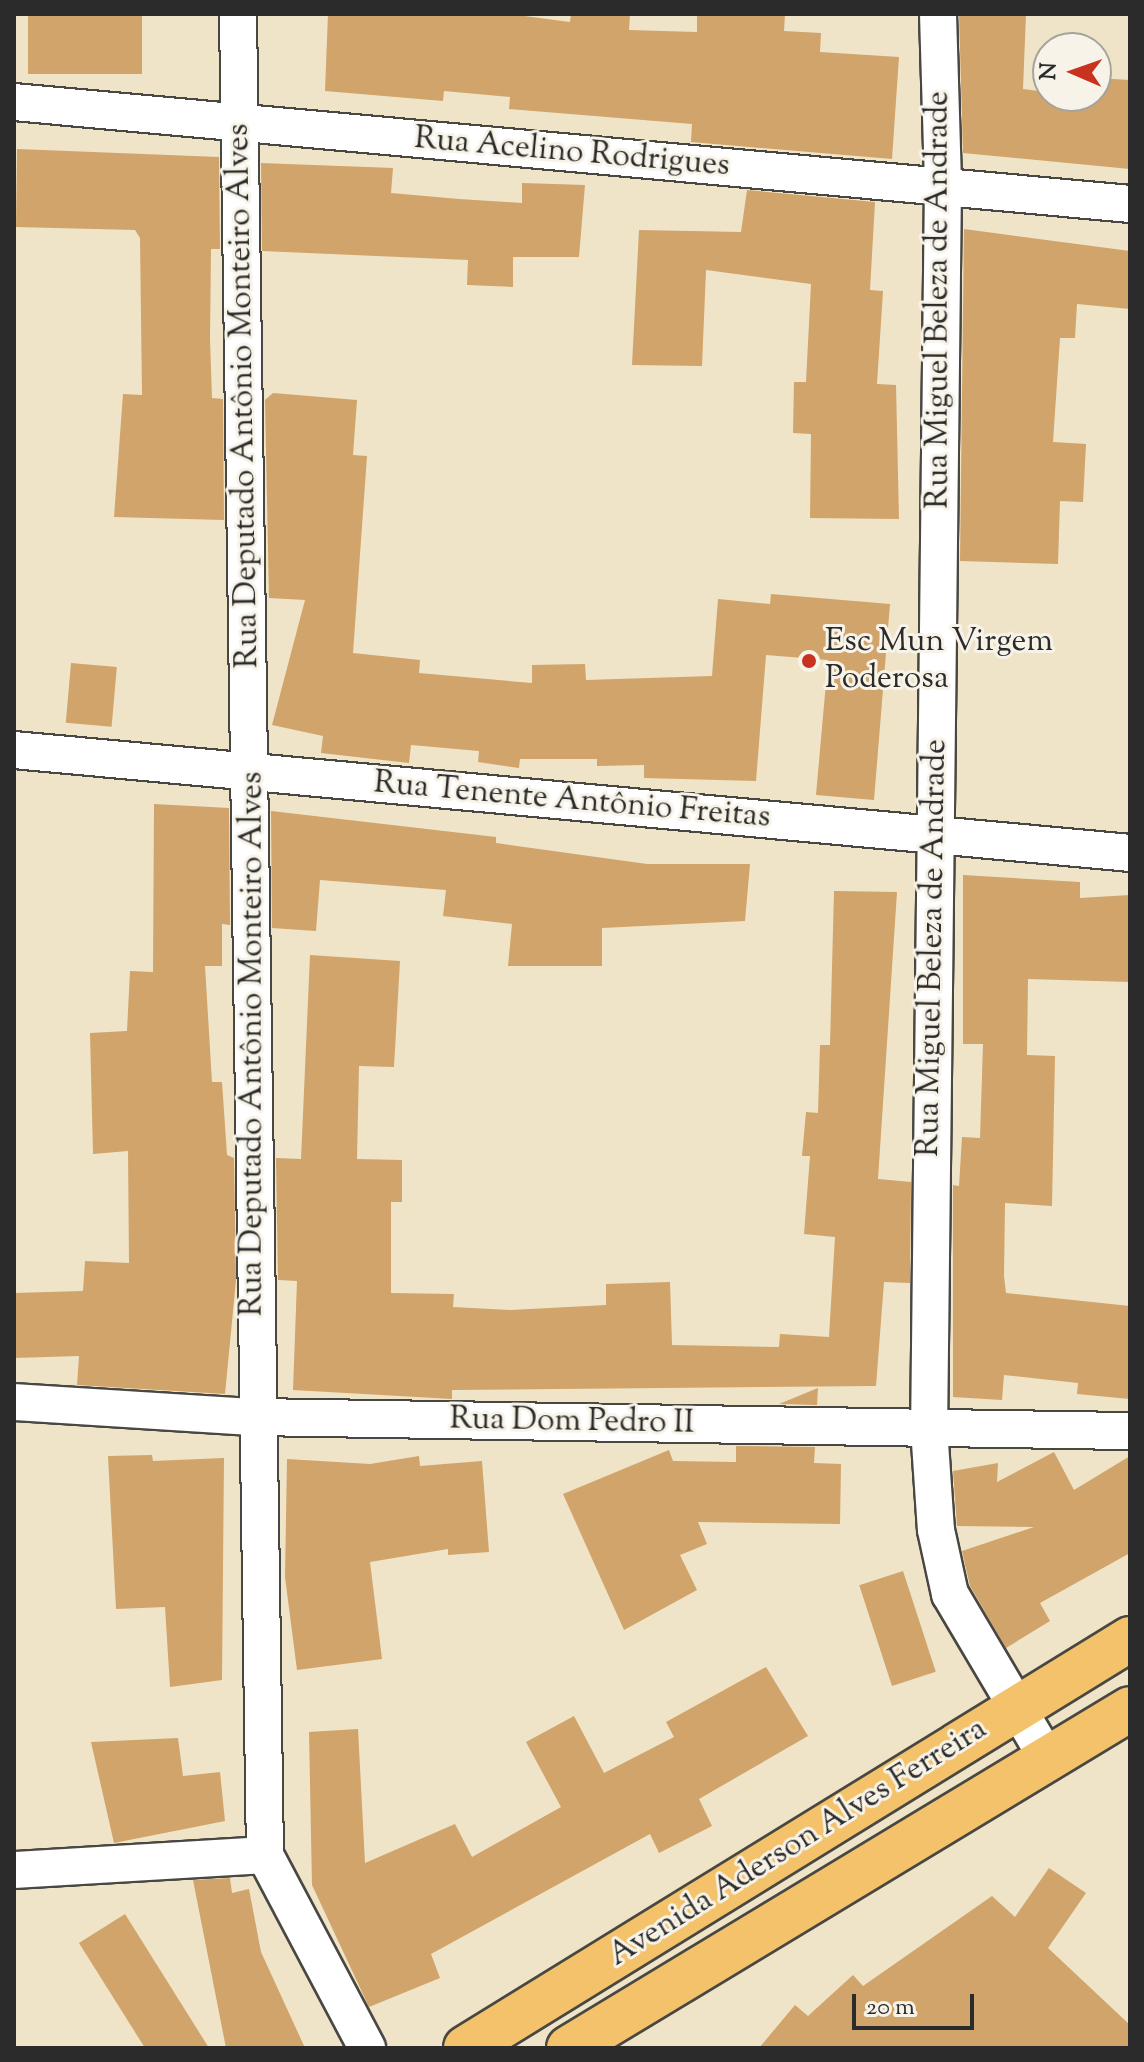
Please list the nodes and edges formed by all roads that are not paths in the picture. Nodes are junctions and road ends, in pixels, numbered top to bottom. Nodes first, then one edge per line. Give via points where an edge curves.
1 (238, 14) edge
2 (938, 14) edge
3 (14, 102) edge
4 (238, 125) junction
5 (943, 183) junction
6 (1130, 204) edge
7 (14, 750) edge
8 (252, 771) junction
9 (935, 835) junction
10 (1130, 853) edge
11 (14, 1402) edge
12 (254, 1417) junction
13 (929, 1428) junction
14 (1130, 1431) edge
15 (1130, 1639) edge
16 (1017, 1708) junction
17 (1130, 1709) edge
18 (1047, 1758) junction
19 (265, 1855) junction
20 (14, 1870) edge
21 (594, 2041) edge
22 (367, 2048) edge
23 (466, 2048) edge

1 - 4 street, Rua Deputado Antônio Monteiro Alves
2 - 5 street, Rua Miguel Beleza de Andrade
3 - 4 street, Rua Acelino Rodrigues
4 - 5 street, Rua Acelino Rodrigues
4 - 8 street, Rua Deputado Antônio Monteiro Alves
5 - 6 street, Rua Acelino Rodrigues
5 - 9 street, Rua Miguel Beleza de Andrade
7 - 8 street, Rua Tenente Antônio Freitas
8 - 9 street, Rua Tenente Antônio Freitas
8 - 12 street, Rua Deputado Antônio Monteiro Alves
9 - 10 street, Rua Tenente Antônio Freitas
9 - 13 street, Rua Miguel Beleza de Andrade
11 - 12 street, Rua Dom Pedro II
12 - 13 street, Rua Dom Pedro II
12 - 19 street, Rua Deputado Antônio Monteiro Alves
13 - 14 street, Rua Dom Pedro II
13 - 16 street, Rua Miguel Beleza de Andrade via 936,1530 950,1594
15 - 16 main road, Avenida Aderson Alves Ferreira
16 - 18 street, Rua Miguel Beleza de Andrade
16 - 23 main road, Avenida Aderson Alves Ferreira
17 - 18 main road, Avenida Aderson Alves Ferreira
18 - 21 main road, Avenida Aderson Alves Ferreira
19 - 20 street
19 - 22 street, Rua Deputado Antônio Monteiro Alves

